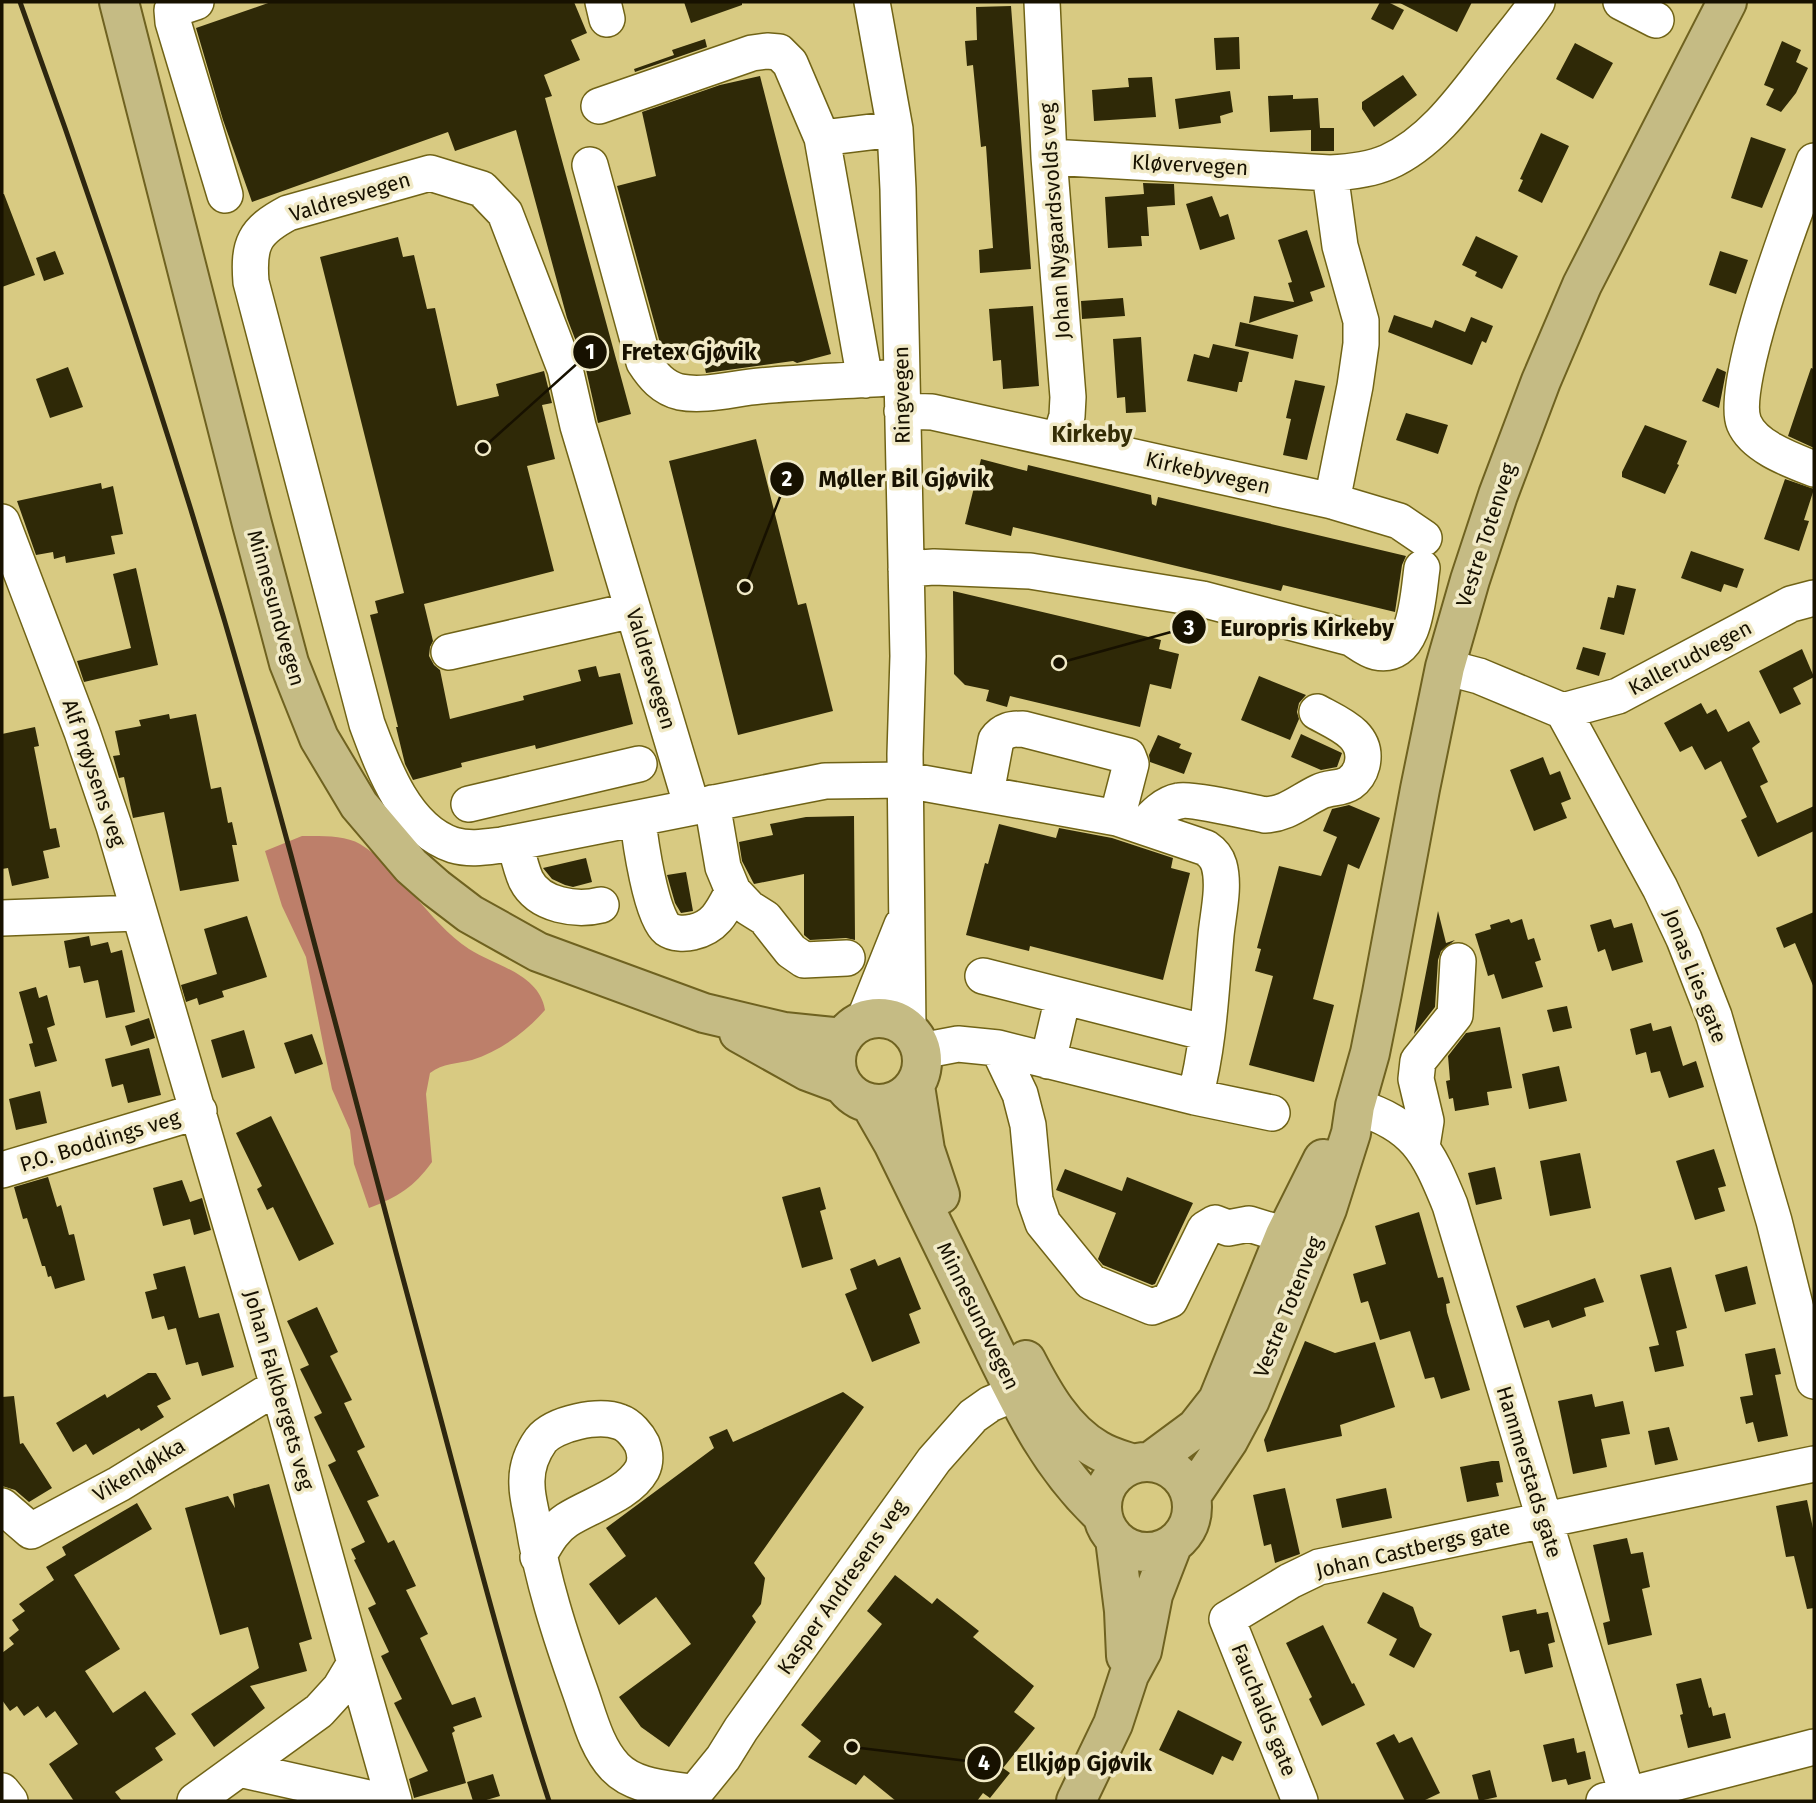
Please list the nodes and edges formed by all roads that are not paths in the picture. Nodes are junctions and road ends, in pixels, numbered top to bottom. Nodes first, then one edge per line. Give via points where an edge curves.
1 (119, 2) edge
2 (872, 2) edge
3 (1042, 2) edge
4 (1537, 2) edge
5 (1621, 2) edge
6 (1727, 2) edge
7 (179, 4) edge
8 (1656, 20) dead end
9 (598, 106) dead end
10 (895, 129) junction
11 (822, 138) junction
12 (1049, 157) junction
13 (1814, 161) edge
14 (590, 165) dead end
15 (1331, 173) junction
16 (225, 195) dead end
17 (865, 380) junction
18 (902, 394) junction
19 (1060, 439) junction
20 (1814, 469) edge
21 (1332, 501) junction
22 (2, 522) edge
23 (906, 569) junction
24 (1814, 597) edge
25 (633, 610) junction
26 (449, 652) dead end
27 (1445, 667) junction
28 (1563, 711) junction
29 (1317, 712) dead end
30 (639, 764) dead end
31 (906, 780) junction
32 (531, 789) junction
33 (986, 793) junction
34 (469, 804) dead end
35 (702, 805) junction
36 (638, 819) junction
37 (1130, 822) junction
38 (529, 840) junction
39 (733, 891) junction
40 (601, 905) dead end
41 (138, 913) junction
42 (906, 916) junction
43 (2, 918) edge
44 (847, 958) dead end
45 (1458, 961) dead end
46 (983, 976) dead end
47 (1063, 997) junction
48 (704, 1013) junction
49 (854, 1029) junction
50 (1207, 1033) junction
51 (998, 1048) junction
52 (915, 1055) junction
53 (1048, 1060) junction
54 (856, 1094) junction
55 (1195, 1097) junction
56 (1355, 1106) junction
57 (199, 1111) junction
58 (1272, 1113) dead end
59 (1422, 1146) junction
60 (2, 1170) edge
61 (1289, 1251) junction
62 (1814, 1381) edge
63 (278, 1386) junction
64 (1016, 1393) junction
65 (1142, 1463) junction
66 (1814, 1464) edge
67 (1191, 1496) junction
68 (2, 1506) edge
69 (1543, 1519) junction
70 (1109, 1528) junction
71 (1172, 1546) junction
72 (538, 1557) dead end
73 (1227, 1619) joint
74 (355, 1663) junction
75 (1129, 1675) junction
76 (1814, 1747) edge
77 (239, 1769) junction
78 (2, 1791) edge
79 (692, 1797) edge
80 (202, 1799) edge
81 (1620, 1799) edge
82 (10, 1801) edge
83 (382, 1801) edge
84 (394, 1801) edge
85 (1076, 1801) edge
86 (1300, 1801) edge

1 - 48 main road, Minnesundvegen via 277,621 305,706 337,772 411,866 470,914 538,952
2 - 10 street, Ringvegen
3 - 12 street, Johan Nygaardsvolds veg
4 - 15 street, Kløvervegen via 1477,79 1414,146 1388,162
5 - 8 street
6 - 27 main road, Vestre Totenveg via 1593,261 1541,381 1498,495
7 - 16 street via 173,22
9 - 11 street via 752,53 779,52 790,63
10 - 11 street
10 - 18 street, Ringvegen
11 - 17 street
12 - 15 street, Kløvervegen
12 - 19 street, Johan Nygaardsvolds veg via 1068,397
13 - 20 street via 1770,285 1741,410 1752,435
14 - 17 street, Kirkebyvegen via 644,362 664,385 691,393
15 - 21 street via 1340,246 1361,321 1355,386
17 - 18 street, Kirkebyvegen
18 - 19 street, Kirkebyvegen via 932,412
18 - 23 street, Ringvegen
19 - 21 street, Kirkebyvegen
21 - 23 street, Kirkebyvegen via 1399,521 1423,553 1413,622 1407,638 1387,652 1368,649 1351,638 1188,597 1030,571
22 - 41 street, Alf Prøysens veg via 82,732
23 - 31 street, Ringvegen
24 - 28 street, Kallerudvegen via 1791,604 1618,696
25 - 26 street
25 - 35 street, Valdresvegen
25 - 38 street, Valdresvegen via 565,369 505,212 482,189 430,173 268,223 253,242 251,282 380,760 396,792 435,836 473,849
27 - 28 street
27 - 56 main road, Vestre Totenveg via 1370,1053
28 - 62 street, Jonas Lies gate via 1660,888 1711,1008 1774,1221
29 - 37 street via 1351,731 1360,742 1363,760 1353,781 1278,814 1182,800
30 - 32 street
31 - 33 street, Valdresvegen
31 - 35 street, Valdresvegen via 825,781
31 - 42 street, Ringvegen
32 - 34 street
32 - 38 street
33 - 37 street, Valdresvegen
33 - 37 street via 996,740 1009,729 1023,729 1128,756
35 - 36 street, Valdresvegen
35 - 39 street
36 - 38 street, Valdresvegen
36 - 39 street via 653,898 668,930 683,934 708,926 720,917
37 - 50 street, Valdresvegen via 1206,848 1219,865
38 - 40 street via 526,879 540,896 573,908
39 - 44 street via 804,960
41 - 43 street
41 - 57 street, Johan Falkbergets veg
42 - 49 street, Ringvegen
42 - 52 street, Ringvegen
45 - 59 street via 1455,1015 1418,1061 1416,1079 1426,1121
46 - 47 street
47 - 50 street
47 - 53 street
48 - 49 main road, Minnesundvegen via 784,1032
48 - 54 main road, Minnesundvegen
49 - 52 main road, Minnesundvegen via 875,1018 891,1019
49 - 54 main road, Minnesundvegen via 836,1058 836,1069
50 - 55 street, Valdresvegen
51 - 52 street via 958,1044
51 - 53 street
51 - 61 street via 1020,1094 1028,1125 1035,1200 1043,1223 1091,1282 1152,1307 1170,1300 1205,1229 1215,1223 1228,1228 1249,1224
52 - 54 main road via 908,1094 884,1104
52 - 65 main road, Minnesundvegen via 925,1150 942,1200 1040,1387 1082,1439 1110,1456
53 - 55 street
54 - 64 main road, Minnesundvegen via 899,1156
55 - 58 street
56 - 59 street, Hammerstads gate via 1395,1122
56 - 61 main road, Vestre Totenveg via 1328,1150
57 - 60 street, P.O. Boddings veg
57 - 63 street, Johan Falkbergets veg
59 - 69 street, Hammerstads gate via 1450,1205
61 - 65 main road, Vestre Totenveg via 1218,1400 1196,1428
61 - 67 main road, Vestre Totenveg via 1250,1400
63 - 68 street, Vikenløkka via 119,1484 31,1531
63 - 74 street, Johan Falkbergets veg
64 - 70 main road, Minnesundvegen via 1063,1475
64 - 79 street, Kasper Andresens veg via 973,1416 933,1460
65 - 67 main road via 1166,1466 1179,1475
65 - 70 main road via 1118,1473 1106,1488 1102,1507
66 - 69 street, Johan Castbergs gate
67 - 71 main road via 1190,1524
69 - 73 street, Johan Castbergs gate via 1319,1567
69 - 81 street, Hammerstads gate
70 - 71 main road via 1123,1546 1142,1553
70 - 75 main road via 1124,1611
71 - 75 main road via 1153,1595 1142,1651
72 - 79 street via 569,1660 608,1758 636,1781
73 - 86 street, Fauchalds gate
74 - 77 street via 318,1711
74 - 84 street, Johan Falkbergets veg
75 - 85 main road via 1113,1724
76 - 81 street
77 - 80 street
77 - 83 street
78 - 82 street

